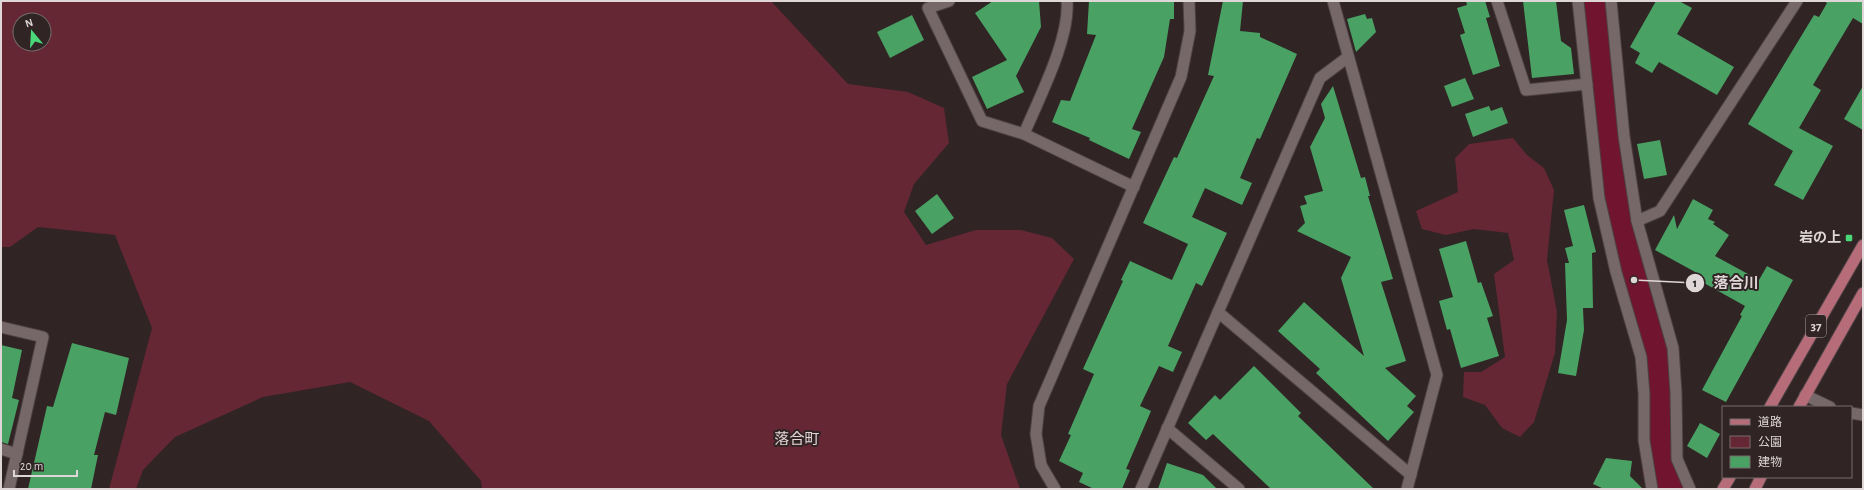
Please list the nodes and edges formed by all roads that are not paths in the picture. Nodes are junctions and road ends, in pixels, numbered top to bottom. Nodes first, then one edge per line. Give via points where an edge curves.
1 (949, 1) edge
2 (1067, 1) edge
3 (1189, 1) edge
4 (1333, 1) edge
5 (1497, 1) edge
6 (1578, 1) edge
7 (1611, 1) edge
8 (1797, 1) edge
9 (1348, 57) junction
10 (1587, 84) junction
11 (1024, 134) junction
12 (1134, 186) junction
13 (1637, 221) junction
14 (1863, 245) edge
15 (1863, 293) edge
16 (1218, 312) junction
17 (1, 327) edge
18 (1805, 395) junction
19 (1771, 406) edge
20 (1800, 406) edge
21 (1828, 406) edge
22 (1852, 413) edge
23 (1863, 415) edge
24 (1167, 428) junction
25 (1, 449) edge
26 (17, 454) junction
27 (1411, 474) junction
28 (1729, 478) edge
29 (1760, 478) edge
30 (9, 489) edge
31 (1055, 489) edge
32 (1141, 489) edge
33 (1239, 489) edge
34 (1407, 489) edge
35 (1652, 489) edge
36 (1690, 489) edge
37 (1723, 489) edge
38 (1755, 489) edge

1 - 11 street via 928,8 982,121
2 - 11 street via 1068,15 1058,50
3 - 12 street via 1190,31 1181,77
4 - 9 street
5 - 10 street via 1526,90
6 - 10 street
7 - 13 street via 1624,136
8 - 13 street via 1660,211
9 - 16 street via 1320,78
9 - 27 street via 1437,376
10 - 35 street via 1599,198 1616,272 1641,357 1644,440
11 - 12 street
12 - 31 street via 1039,406 1036,434 1041,465
13 - 36 street via 1673,348 1678,459
14 - 19 main road, 37
15 - 18 main road, 37
16 - 24 street
16 - 27 street
17 - 26 street via 43,337
18 - 20 main road, 37
18 - 21 street
22 - 23 street
24 - 32 street
24 - 33 street
25 - 26 street
26 - 30 street
27 - 34 street
28 - 37 main road
29 - 38 main road

